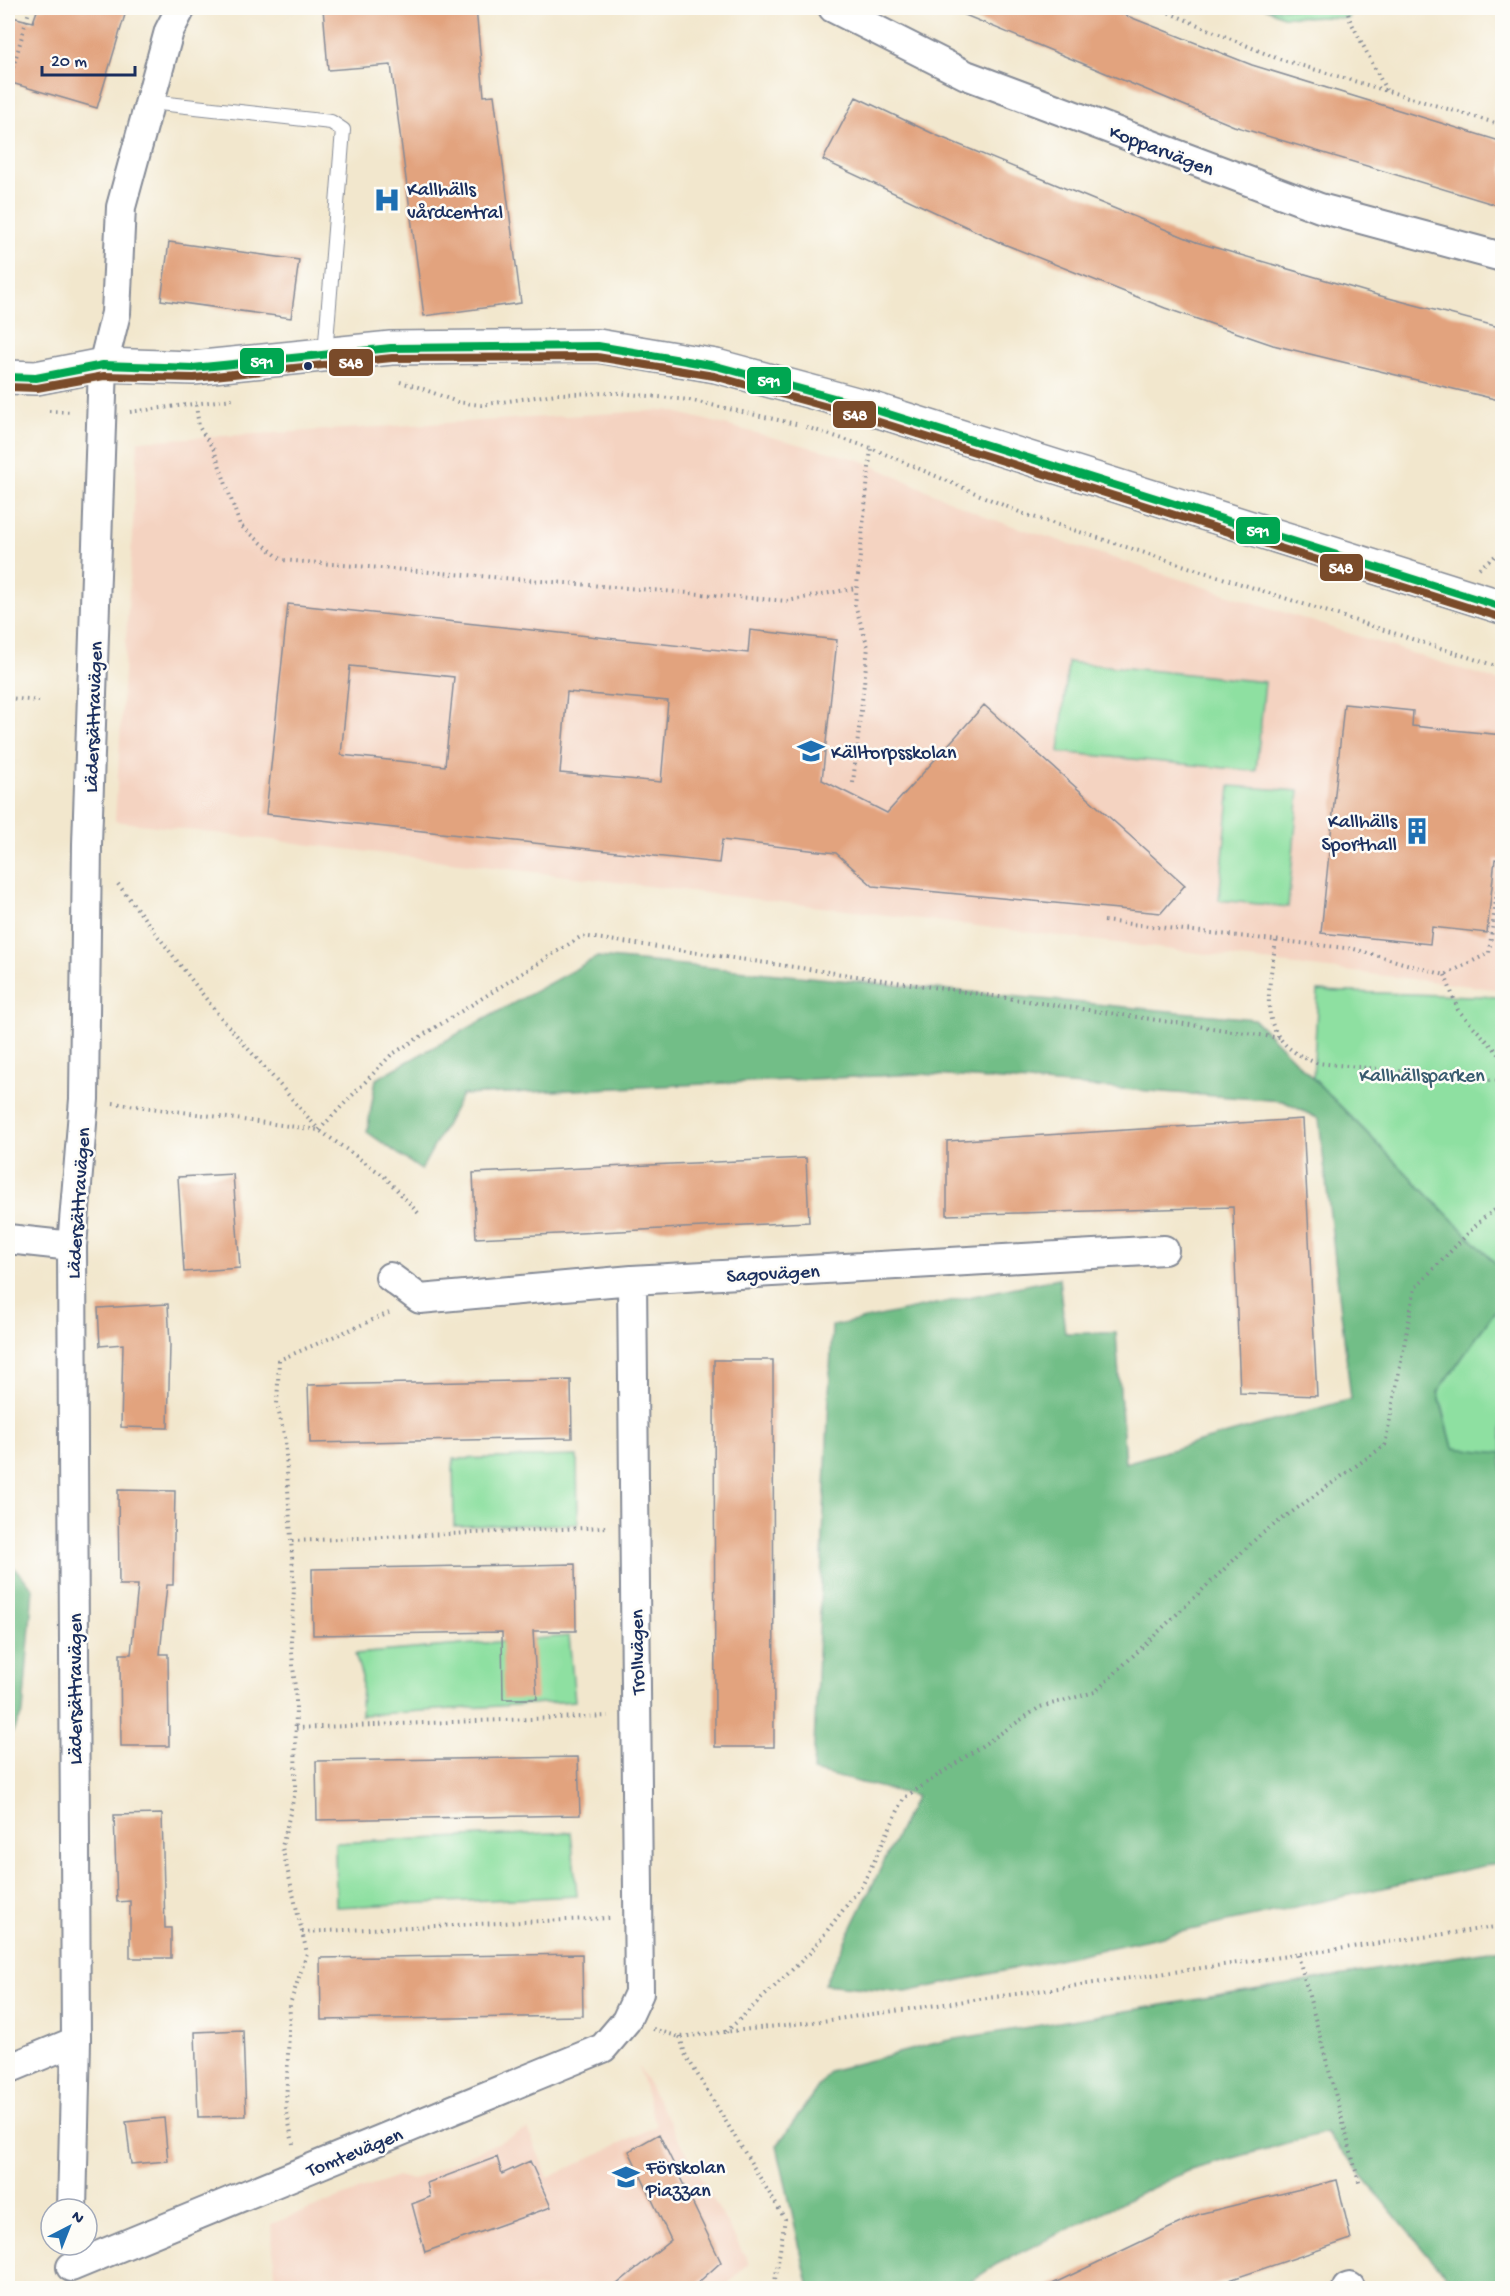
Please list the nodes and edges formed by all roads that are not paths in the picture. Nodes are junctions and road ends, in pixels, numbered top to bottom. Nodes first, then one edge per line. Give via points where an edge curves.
1 (182, 8) edge
2 (835, 8) edge
3 (150, 102) junction
4 (1503, 257) edge
5 (325, 354) junction
6 (103, 365) junction
7 (8, 377) edge
8 (1503, 607) edge
9 (8, 1239) edge
10 (72, 1246) junction
11 (1164, 1250) dead end
12 (390, 1277) dead end
13 (632, 1280) junction
14 (626, 2021) joint
15 (76, 2041) junction
16 (8, 2069) edge
17 (72, 2197) edge
18 (70, 2267) edge

1 - 3 street via 169,31
2 - 4 street, Kopparvägen via 966,75 1320,208
3 - 5 lane via 331,122 343,130
3 - 6 street via 121,207 116,313
5 - 6 street via 193,368
5 - 8 street via 391,348 598,346 716,366 860,405
6 - 7 street via 36,378
6 - 10 street, Lädersättravägen via 87,844 84,1099
9 - 10 street
10 - 15 street, Lädersättravägen
11 - 13 street, Sagovägen
12 - 13 street, Sagovägen via 420,1299
13 - 14 street, Trollvägen via 639,1993
14 - 18 street, Tomtevägen via 603,2048
15 - 16 street
15 - 17 street, Lädersättravägen

